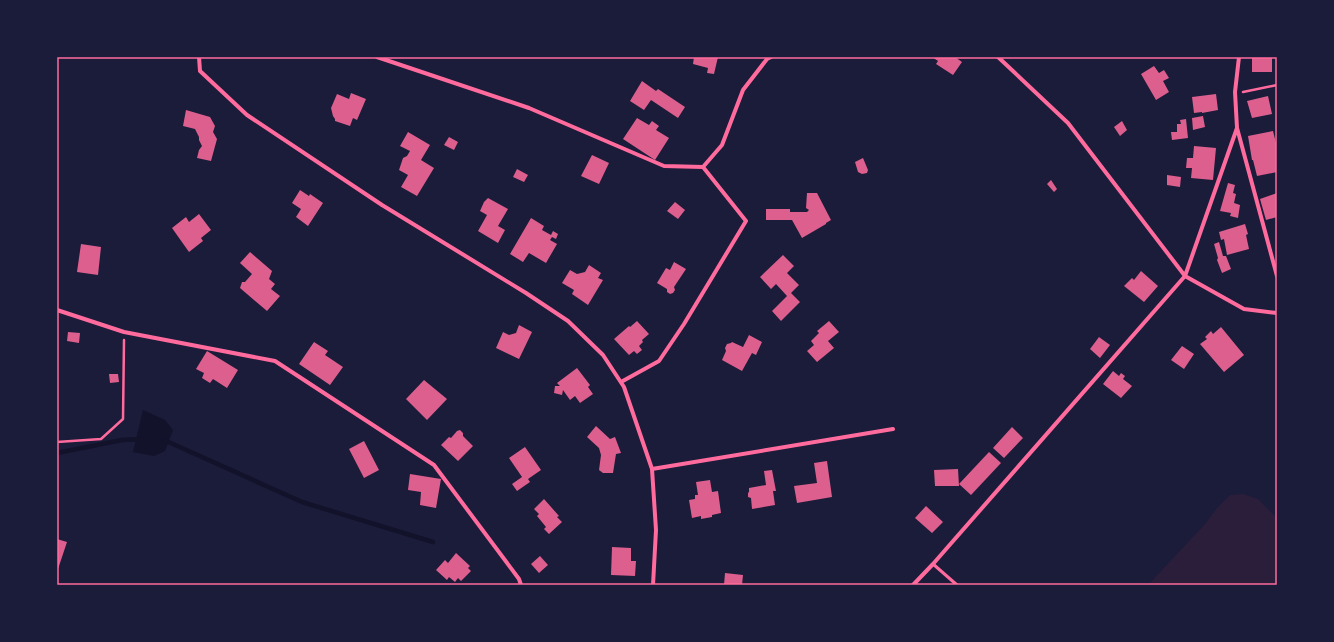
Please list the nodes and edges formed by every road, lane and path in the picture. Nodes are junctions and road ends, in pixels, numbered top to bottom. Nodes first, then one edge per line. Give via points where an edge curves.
1 (199, 57) edge
2 (377, 57) edge
3 (771, 57) edge
4 (998, 57) edge
5 (1239, 57) edge
6 (1277, 85) edge
7 (1235, 92) junction
8 (1237, 128) junction
9 (703, 167) junction
10 (1185, 276) junction
11 (1277, 276) edge
12 (57, 310) edge
13 (1277, 314) edge
14 (124, 332) junction
15 (621, 382) junction
16 (894, 429) dead end
17 (57, 442) edge
18 (652, 469) junction
19 (933, 564) junction
20 (521, 585) edge
21 (653, 585) edge
22 (913, 585) edge
23 (957, 585) edge

1 - 15 street via 200,71 247,115 382,205 568,321 603,355
2 - 9 street via 529,108 664,166
3 - 9 street via 766,59 743,90 722,145
4 - 10 street via 1068,122
5 - 7 street
6 - 7 path
7 - 8 street
8 - 10 street
8 - 11 street
9 - 15 street via 746,221 659,361
10 - 13 street via 1244,309
10 - 19 street
12 - 14 street
14 - 17 path via 123,419 101,440
14 - 20 street via 276,361 434,465
15 - 18 street
16 - 18 street
18 - 21 street via 656,530
19 - 22 street
19 - 23 lane

